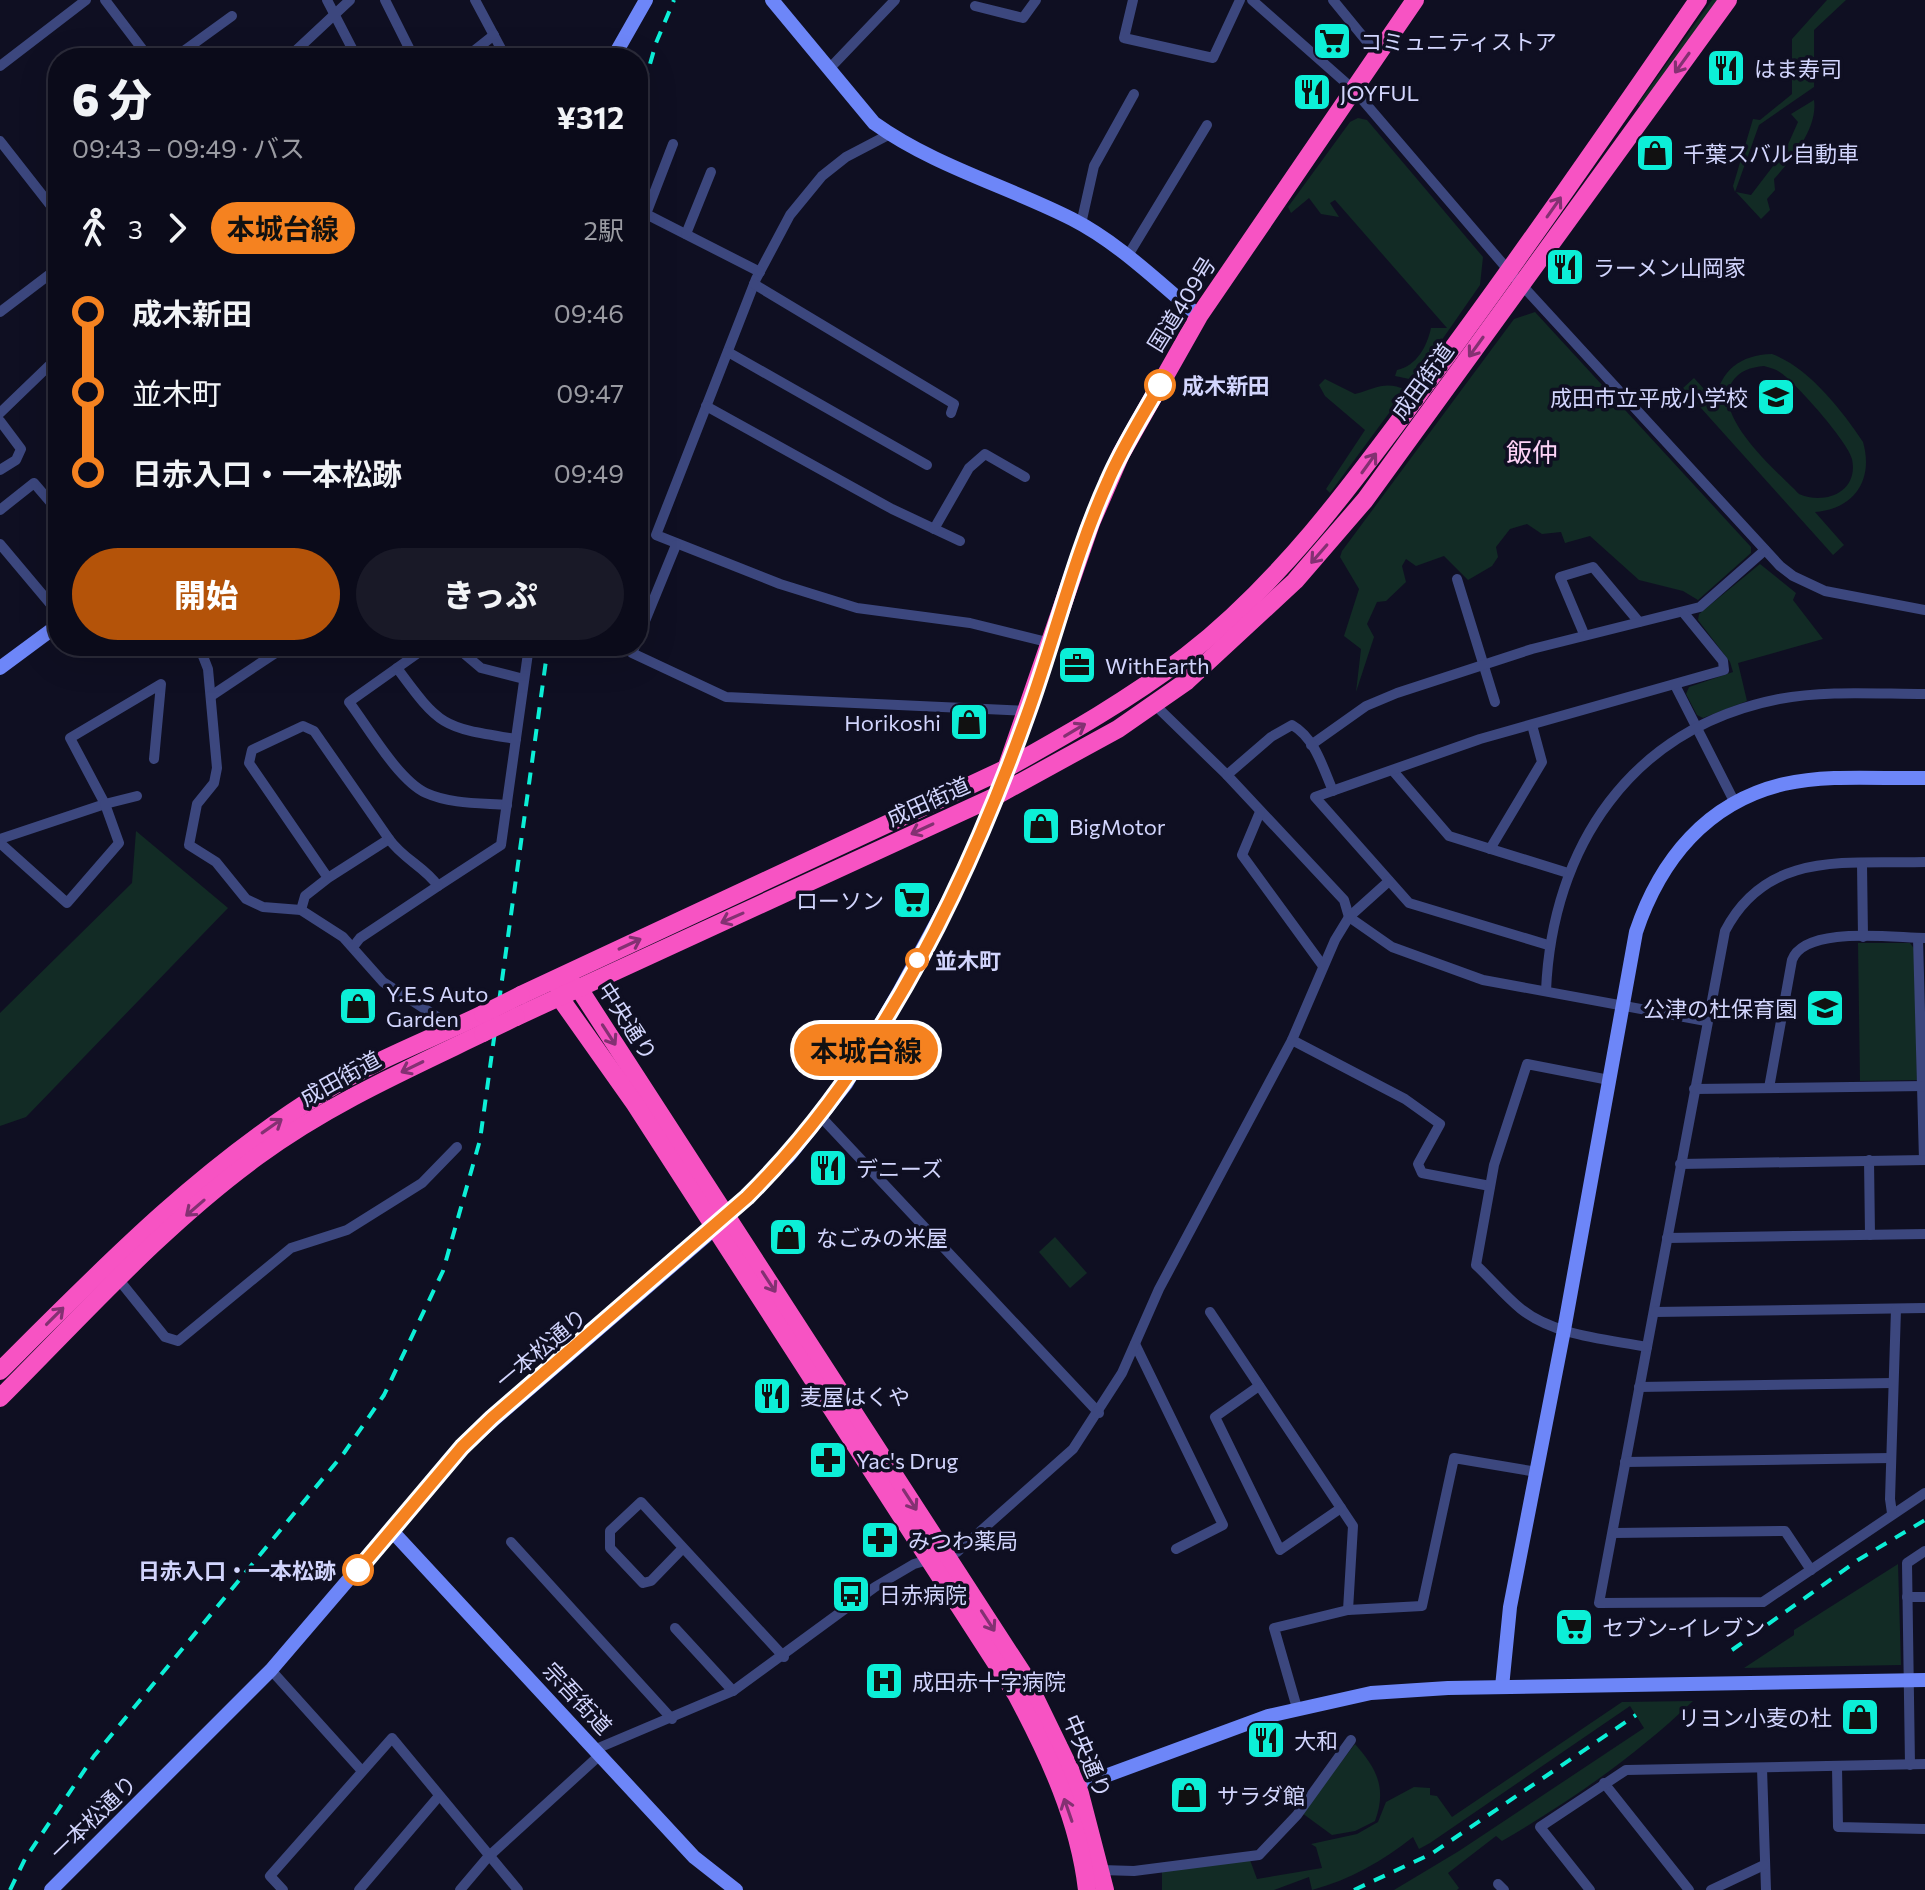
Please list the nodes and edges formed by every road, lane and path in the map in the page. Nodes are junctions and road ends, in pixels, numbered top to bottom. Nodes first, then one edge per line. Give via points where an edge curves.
1 (86, 0) edge
2 (105, 0) edge
3 (327, 0) edge
4 (350, 0) edge
5 (385, 0) edge
6 (475, 0) edge
7 (646, 0) edge
8 (772, 0) edge
9 (895, 0) edge
10 (1036, 0) edge
11 (1133, 0) edge
12 (1240, 0) edge
13 (1252, 0) edge
14 (1333, 0) edge
15 (1698, 0) edge
16 (1728, 0) edge
17 (1408, 3) edge
18 (975, 6) dead end
19 (334, 13) junction
20 (232, 16) dead end
21 (494, 35) junction
22 (141, 48) edge
23 (188, 48) edge
24 (298, 48) edge
25 (352, 48) edge
26 (409, 48) edge
27 (478, 48) edge
28 (501, 48) edge
29 (619, 48) edge
30 (1378, 55) junction
31 (0, 66) edge
32 (830, 68) junction
33 (1354, 90) junction
34 (1134, 94) dead end
35 (1207, 125) dead end
36 (890, 134) junction
37 (0, 141) edge
38 (673, 144) dead end
39 (711, 172) dead end
40 (48, 202) edge
41 (648, 209) edge
42 (648, 215) edge
43 (1081, 224) junction
44 (686, 234) junction
45 (1127, 257) junction
46 (760, 272) junction
47 (48, 276) edge
48 (1516, 278) junction
49 (754, 284) junction
50 (0, 312) edge
51 (1199, 316) junction
52 (728, 352) junction
53 (48, 367) edge
54 (706, 406) junction
55 (0, 413) edge
56 (951, 413) dead end
57 (0, 421) edge
58 (927, 465) dead end
59 (0, 470) edge
60 (1025, 477) dead end
61 (48, 499) edge
62 (0, 510) edge
63 (934, 529) junction
64 (960, 541) dead end
65 (0, 544) edge
66 (676, 545) junction
67 (1765, 550) junction
68 (1457, 579) dead end
69 (48, 601) edge
70 (1925, 610) edge
71 (1683, 612) junction
72 (648, 614) edge
73 (1639, 622) junction
74 (48, 632) edge
75 (1584, 634) junction
76 (1051, 643) junction
77 (203, 656) edge
78 (271, 656) edge
79 (414, 656) edge
80 (467, 656) edge
81 (527, 656) edge
82 (638, 656) edge
83 (1484, 665) junction
84 (0, 668) edge
85 (397, 668) junction
86 (524, 679) junction
87 (1676, 687) junction
88 (1925, 694) edge
89 (211, 696) junction
90 (1495, 702) dead end
91 (1155, 705) junction
92 (1029, 712) junction
93 (1532, 725) junction
94 (1697, 727) junction
95 (516, 739) junction
96 (1311, 745) junction
97 (154, 759) dead end
98 (1007, 768) junction
99 (1394, 772) junction
100 (1227, 775) junction
101 (1925, 778) edge
102 (1333, 791) junction
103 (137, 796) dead end
104 (994, 797) junction
105 (1735, 803) junction
106 (105, 804) junction
107 (507, 805) junction
108 (1260, 812) junction
109 (389, 839) junction
110 (0, 841) edge
111 (1490, 849) junction
112 (1925, 862) edge
113 (1862, 864) junction
114 (1568, 873) junction
115 (328, 878) junction
116 (1389, 881) junction
117 (438, 886) junction
118 (301, 910) junction
119 (1349, 917) junction
120 (1863, 937) junction
121 (1922, 938) edge
122 (1548, 945) junction
123 (353, 947) junction
124 (1323, 966) junction
125 (560, 977) junction
126 (578, 987) junction
127 (1546, 991) junction
128 (560, 998) junction
129 (1622, 1006) junction
130 (1924, 1011) edge
131 (1706, 1021) junction
132 (448, 1031) junction
133 (1292, 1040) junction
134 (1609, 1080) junction
135 (1924, 1086) edge
136 (1769, 1088) junction
137 (1694, 1089) junction
138 (821, 1117) junction
139 (457, 1147) dead end
140 (1869, 1160) junction
141 (1924, 1160) edge
142 (1680, 1164) junction
143 (1490, 1186) junction
144 (720, 1222) junction
145 (1925, 1234) edge
146 (1870, 1235) junction
147 (1667, 1238) junction
148 (112, 1271) junction
149 (1925, 1308) edge
150 (1896, 1309) junction
151 (1210, 1312) dead end
152 (1654, 1312) junction
153 (1564, 1330) junction
154 (1135, 1344) junction
155 (1647, 1347) junction
156 (0, 1371) edge
157 (1893, 1383) junction
158 (1259, 1386) junction
159 (1639, 1387) junction
160 (0, 1398) edge
161 (1099, 1413) junction
162 (1891, 1458) junction
163 (1625, 1462) junction
164 (1537, 1472) junction
165 (1925, 1493) edge
166 (1341, 1508) junction
167 (1892, 1513) junction
168 (392, 1531) junction
169 (1613, 1533) junction
170 (511, 1542) dead end
171 (683, 1548) junction
172 (1176, 1549) dead end
173 (1925, 1551) edge
174 (937, 1558) junction
175 (1811, 1570) junction
176 (1907, 1597) junction
177 (1925, 1597) edge
178 (1348, 1610) junction
179 (675, 1628) dead end
180 (784, 1657) junction
181 (271, 1670) junction
182 (1909, 1680) junction
183 (1925, 1680) edge
184 (1502, 1687) junction
185 (733, 1691) junction
186 (1297, 1708) junction
187 (672, 1719) junction
188 (1351, 1740) dead end
189 (598, 1752) junction
190 (1925, 1764) edge
191 (1910, 1765) junction
192 (1837, 1766) junction
193 (1762, 1768) junction
194 (362, 1771) junction
195 (1604, 1783) junction
196 (1078, 1786) junction
197 (439, 1796) junction
198 (1925, 1829) edge
199 (488, 1857) junction
200 (1764, 1865) junction
201 (1097, 1884) edge
202 (51, 1890) edge
203 (283, 1890) edge
204 (359, 1890) edge
205 (460, 1890) edge
206 (518, 1890) edge
207 (736, 1890) edge
208 (1590, 1890) edge
209 (1689, 1890) edge
210 (1711, 1890) edge
211 (1766, 1890) edge

1 - 31 street
2 - 22 street
3 - 19 street
4 - 19 street
5 - 26 street
6 - 21 street
7 - 29 street
8 - 32 street
9 - 32 street
10 - 18 street via 1023,18
11 - 12 street via 1124,38 1213,58
13 - 33 street
14 - 30 street
48 -> 15 highway, 成田街道
16 -> 48 highway, 成田街道
17 - 30 highway, 国道409号
19 - 24 street
19 - 25 street
20 - 23 street
21 - 27 street
21 - 28 street
30 - 33 highway, 国道409号
32 - 36 street via 874,123
33 - 48 street
33 - 51 highway, 国道409号
34 - 43 street via 1094,166
35 - 45 street
36 - 43 street
36 - 46 street via 822,176 790,215
37 - 40 street
38 - 41 street
39 - 44 street
42 - 44 street
43 - 45 street
44 - 46 street
45 - 51 street
46 - 49 street
47 - 50 street
48 - 67 street
48 -> 91 highway, 成田街道 via 1365,500 1295,581
98 -> 48 highway, 成田街道 via 1074,731 1187,655 1282,566
49 - 52 street
49 - 56 street via 954,404
51 - 76 highway, 国道409号 via 1107,482
52 - 54 street
52 - 58 street
53 - 55 street
54 - 63 street
54 - 66 street via 656,535
57 - 59 street via 21,449 16,460
60 - 63 street via 985,454 969,468
61 - 62 street via 34,483
63 - 64 street
65 - 69 street
66 - 72 street
66 - 76 street via 857,608 970,623
67 - 70 street via 1793,576 1817,588
67 - 71 street via 1700,607
68 - 83 street
71 - 73 street
71 - 87 street via 1723,661 1724,670
73 - 75 street
73 - 75 street via 1593,567 1560,577
74 - 84 street
75 - 83 street
76 - 92 highway, 国道409号
77 - 89 street
78 - 89 street
79 - 85 street
80 - 86 street via 481,668
81 - 86 street
82 - 92 street via 726,697
83 - 90 street
83 - 96 street via 1366,706
85 - 95 street via 432,715 460,730
85 - 107 street via 349,702 405,778 425,793
86 - 95 street
87 - 93 street
87 - 94 street
88 - 94 street via 1782,699
89 - 118 street via 217,768 214,783 197,804 189,845 216,862 246,899 263,907
91 - 100 street
91 - 104 highway, 成田街道
92 - 98 highway, 国道409号
93 - 99 street
93 - 111 street via 1542,762
94 - 105 street
94 - 114 street via 1621,787 1588,829
95 - 107 street
96 - 100 street via 1292,725
96 - 102 street
97 - 106 street via 161,684 70,738
98 - 104 highway, 国道409号
125 -> 98 highway, 成田街道
99 - 102 street
99 - 111 street via 1449,836
100 - 108 street
101 - 105 street via 1814,780 1785,784
102 - 116 street via 1315,797
103 - 106 street
104 -> 126 highway, 成田街道
104 - 138 street, 一本松通り via 966,868 914,966 856,1068
105 - 129 street via 1682,844 1661,871 1636,932
106 - 110 street
106 - 110 street via 119,843 67,903
107 - 117 street via 501,845
108 - 119 street via 1344,900
108 - 124 street via 1242,855
109 - 115 street
109 - 115 street via 314,731 303,726 252,750 249,763
109 - 117 street
111 - 114 street
112 - 113 street
113 - 120 street
113 - 131 street via 1798,868 1755,891 1725,931
114 - 122 street
115 - 118 street via 305,896
116 - 119 street
116 - 122 street via 1409,903
117 - 123 street
118 - 123 street
119 - 124 street
119 - 127 street via 1392,947 1422,960 1483,980
120 - 121 street
120 - 136 street via 1819,938 1795,954
121 - 130 street
122 - 127 street
123 - 132 street via 383,982 439,1018
124 - 133 street
125 - 126 highway, 中央通り
125 - 128 highway
125 - 132 highway, 成田街道, bridge
126 - 128 highway, 成田街道
126 -> 144 highway, 中央通り
127 - 129 street
128 - 144 highway, 中央通り
128 -> 148 highway, 成田街道, bridge via 366,1089 257,1156
129 - 131 street
129 - 134 street
130 - 135 street
131 - 137 street
148 -> 132 highway, 成田街道 via 187,1189 277,1122 365,1069
133 - 143 street via 1405,1099 1440,1124 1418,1164 1422,1173
133 - 154 street
134 - 143 street via 1527,1064
134 - 153 street
135 - 136 street
135 - 141 street
136 - 137 street
137 - 142 street
138 - 144 street, 一本松通り
138 - 161 street
139 - 148 street via 422,1183 347,1230 291,1248 178,1341 165,1337
140 - 141 street
140 - 142 street
140 - 146 street
142 - 147 street
143 - 153 street via 1476,1265 1523,1311
144 - 168 street, 一本松通り via 492,1418
144 - 174 highway, 中央通り
145 - 146 street
146 - 147 street
147 - 152 street
156 -> 148 highway, 成田街道
148 - 160 highway, 成田街道
149 - 150 street
150 - 152 street
150 - 157 street
151 - 158 street
152 - 155 street
153 - 155 street
153 - 164 street
154 - 161 street
154 - 172 street via 1223,1525
155 - 159 street
157 - 159 street
157 - 162 street
158 - 166 street
158 - 166 street via 1215,1417 1280,1550
159 - 163 street
161 - 174 street via 1073,1449 957,1552
162 - 163 street
162 - 167 street
163 - 169 street
164 - 178 street via 1454,1458 1422,1606
164 - 184 street via 1510,1607
165 - 167 street
166 - 178 street via 1353,1526
167 - 175 street
168 - 181 street, 一本松通り
168 - 189 street, 宗吾街道
169 - 175 street via 1785,1531
169 - 175 street via 1599,1603 1763,1602
170 - 187 street
171 - 171 street via 641,1502 610,1531 610,1548 643,1583
171 - 180 street
173 - 176 street via 1907,1563
174 - 180 street via 914,1564 875,1587
174 -> 196 highway, 中央通り via 1025,1677
201 -> 174 highway, 中央通り via 1044,1747
176 - 177 street
176 - 182 street
178 - 186 street via 1274,1628
179 - 185 street
180 - 185 street
181 - 194 street
181 - 202 street, 一本松通り
182 - 183 street
182 - 184 street
182 - 191 street
184 - 186 street via 1371,1693
185 - 187 street
186 - 196 street
187 - 189 street
188 - 201 street via 1297,1815 1259,1855 1134,1871
189 - 199 street
189 - 207 street, 宗吾街道 via 694,1857
190 - 191 street
191 - 192 street
192 - 193 street
192 - 198 street via 1838,1827
193 - 195 street via 1626,1770
193 - 200 street
194 - 197 street via 392,1738
194 - 203 street via 270,1876
195 - 208 street via 1540,1827
195 - 209 street
196 - 201 highway, 中央通り
197 - 199 street
197 - 204 street
199 - 205 street
199 - 206 street
200 - 210 street
200 - 211 street

